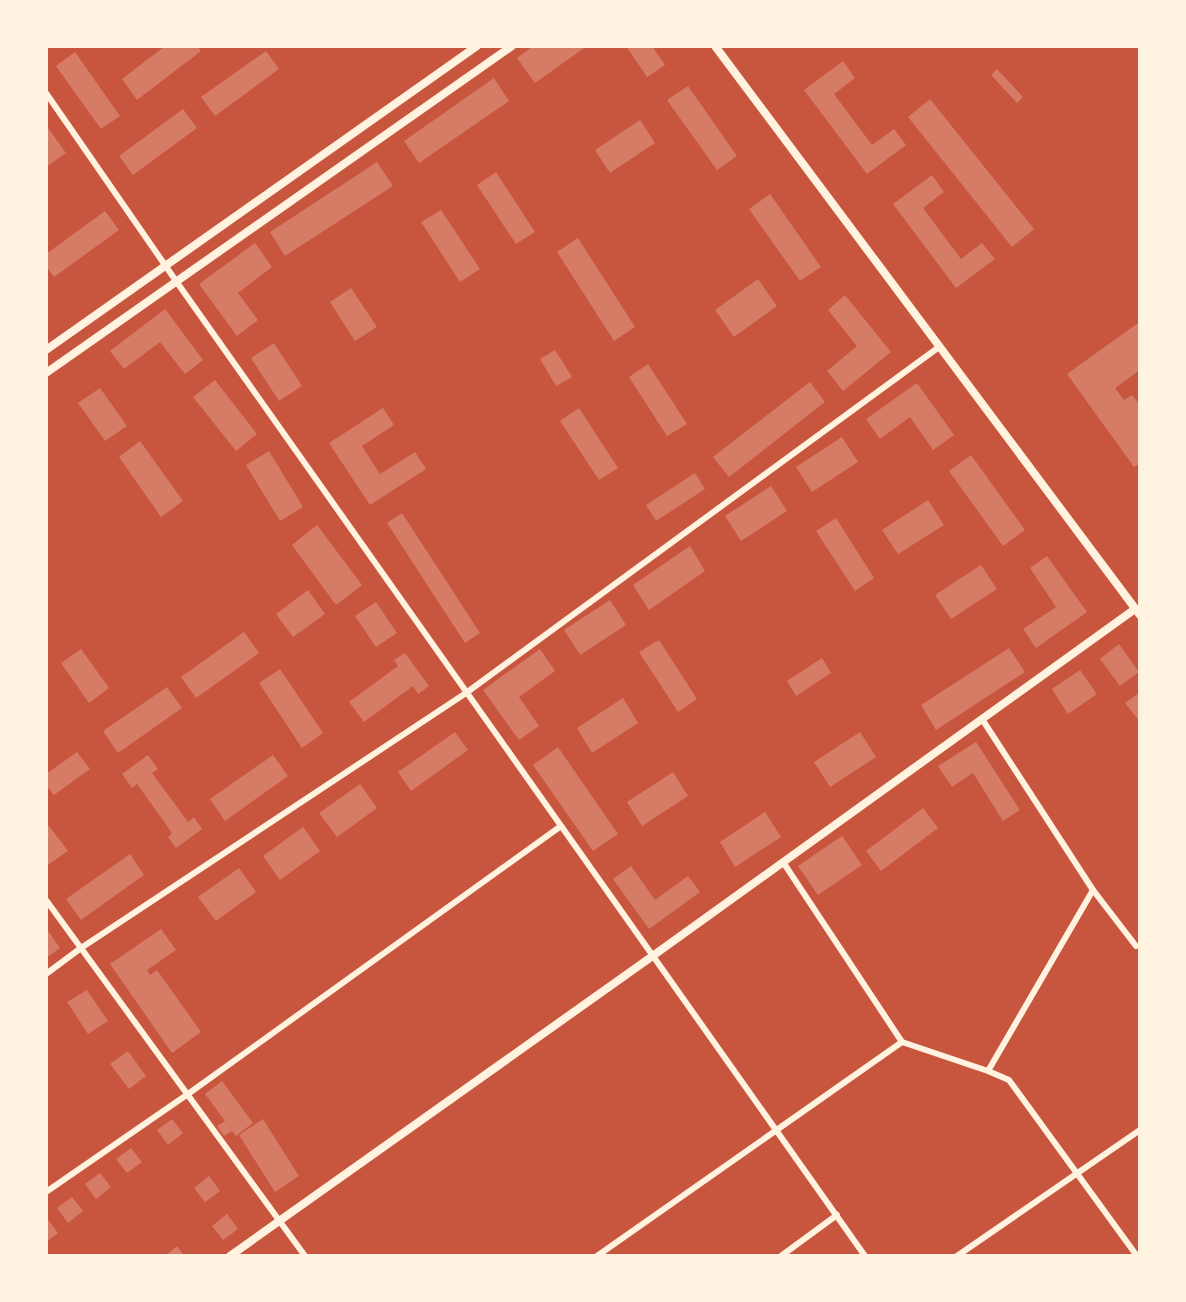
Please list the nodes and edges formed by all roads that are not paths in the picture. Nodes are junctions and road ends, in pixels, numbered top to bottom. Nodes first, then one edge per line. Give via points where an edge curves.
1 (477, 46) edge
2 (512, 46) edge
3 (715, 46) edge
4 (46, 93) edge
5 (166, 267) junction
6 (176, 281) junction
7 (939, 347) junction
8 (46, 350) edge
9 (46, 373) edge
10 (1137, 612) edge
11 (466, 693) junction
12 (982, 719) junction
13 (561, 826) junction
14 (783, 862) junction
15 (1093, 890) junction
16 (46, 900) edge
17 (1136, 946) dead end
18 (81, 948) junction
19 (654, 955) junction
20 (46, 974) edge
21 (902, 1042) junction
22 (988, 1071) junction
23 (188, 1094) junction
24 (776, 1129) junction
25 (1140, 1130) edge
26 (1077, 1173) junction
27 (46, 1192) edge
28 (837, 1215) junction
29 (280, 1220) junction
30 (230, 1256) edge
31 (304, 1256) edge
32 (597, 1256) edge
33 (781, 1256) edge
34 (865, 1256) edge
35 (957, 1256) edge
36 (1137, 1256) edge

1 - 5 main road
2 - 6 main road
3 - 7 main road
4 - 5 street
5 - 6 street
5 - 8 main road
6 - 9 main road
6 - 11 street
7 - 10 main road
7 - 11 street
10 - 12 street
11 - 13 street
11 - 18 street
12 - 14 street
12 - 15 street
13 - 19 street
13 - 23 street
14 - 19 street
14 - 21 street
15 - 17 street
15 - 22 street
16 - 18 street
18 - 20 street
18 - 23 street
19 - 24 street
19 - 29 street
21 - 22 street
21 - 24 street
22 - 26 street via 1009,1080
23 - 27 street
23 - 29 street
24 - 28 street
24 - 32 street
25 - 26 street
26 - 35 street
26 - 36 street
28 - 33 street
28 - 34 street
29 - 30 street
29 - 31 street

